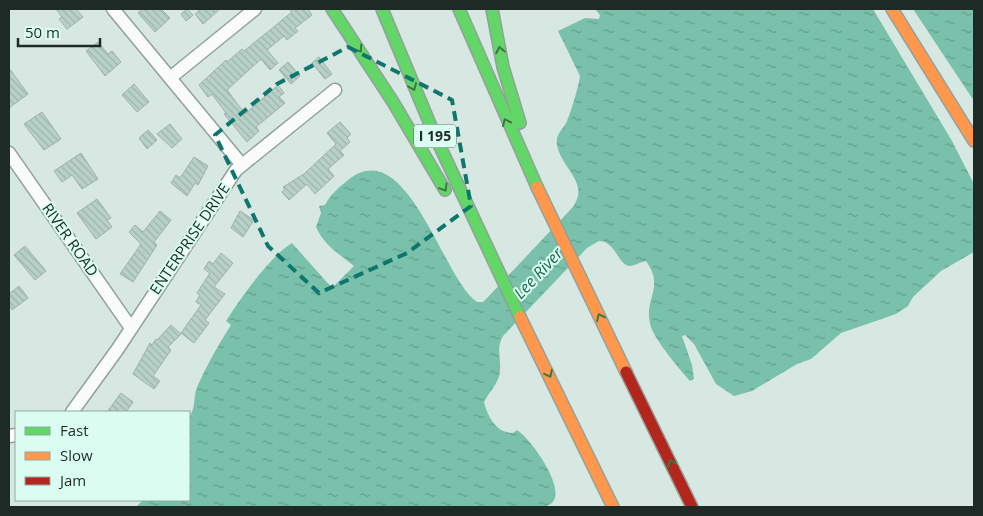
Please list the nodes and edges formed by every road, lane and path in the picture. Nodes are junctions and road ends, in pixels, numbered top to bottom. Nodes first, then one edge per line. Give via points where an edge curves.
1 (113, 9) edge
2 (255, 9) edge
3 (332, 9) edge
4 (382, 9) edge
5 (459, 9) edge
6 (492, 9) edge
7 (892, 9) edge
8 (170, 78) junction
9 (335, 90) dead end
10 (974, 141) edge
11 (9, 153) edge
12 (242, 165) junction
13 (542, 198) junction
14 (494, 261) junction
15 (131, 328) junction
16 (73, 411) edge
17 (613, 507) edge
18 (692, 507) edge

1 - 8 street
2 - 8 street
3 -> 14 main road via 393,102 456,208
4 -> 14 main road, I 195 via 425,114
13 -> 5 main road
13 -> 6 main road via 503,67
7 - 10 main road
8 - 12 street
9 - 12 street, ENTERPRISE DRIVE
11 - 15 street, RIVER ROAD
12 - 15 street, ENTERPRISE DRIVE
18 -> 13 main road
14 -> 17 main road, I 195
15 - 16 street, ENTERPRISE DRIVE

